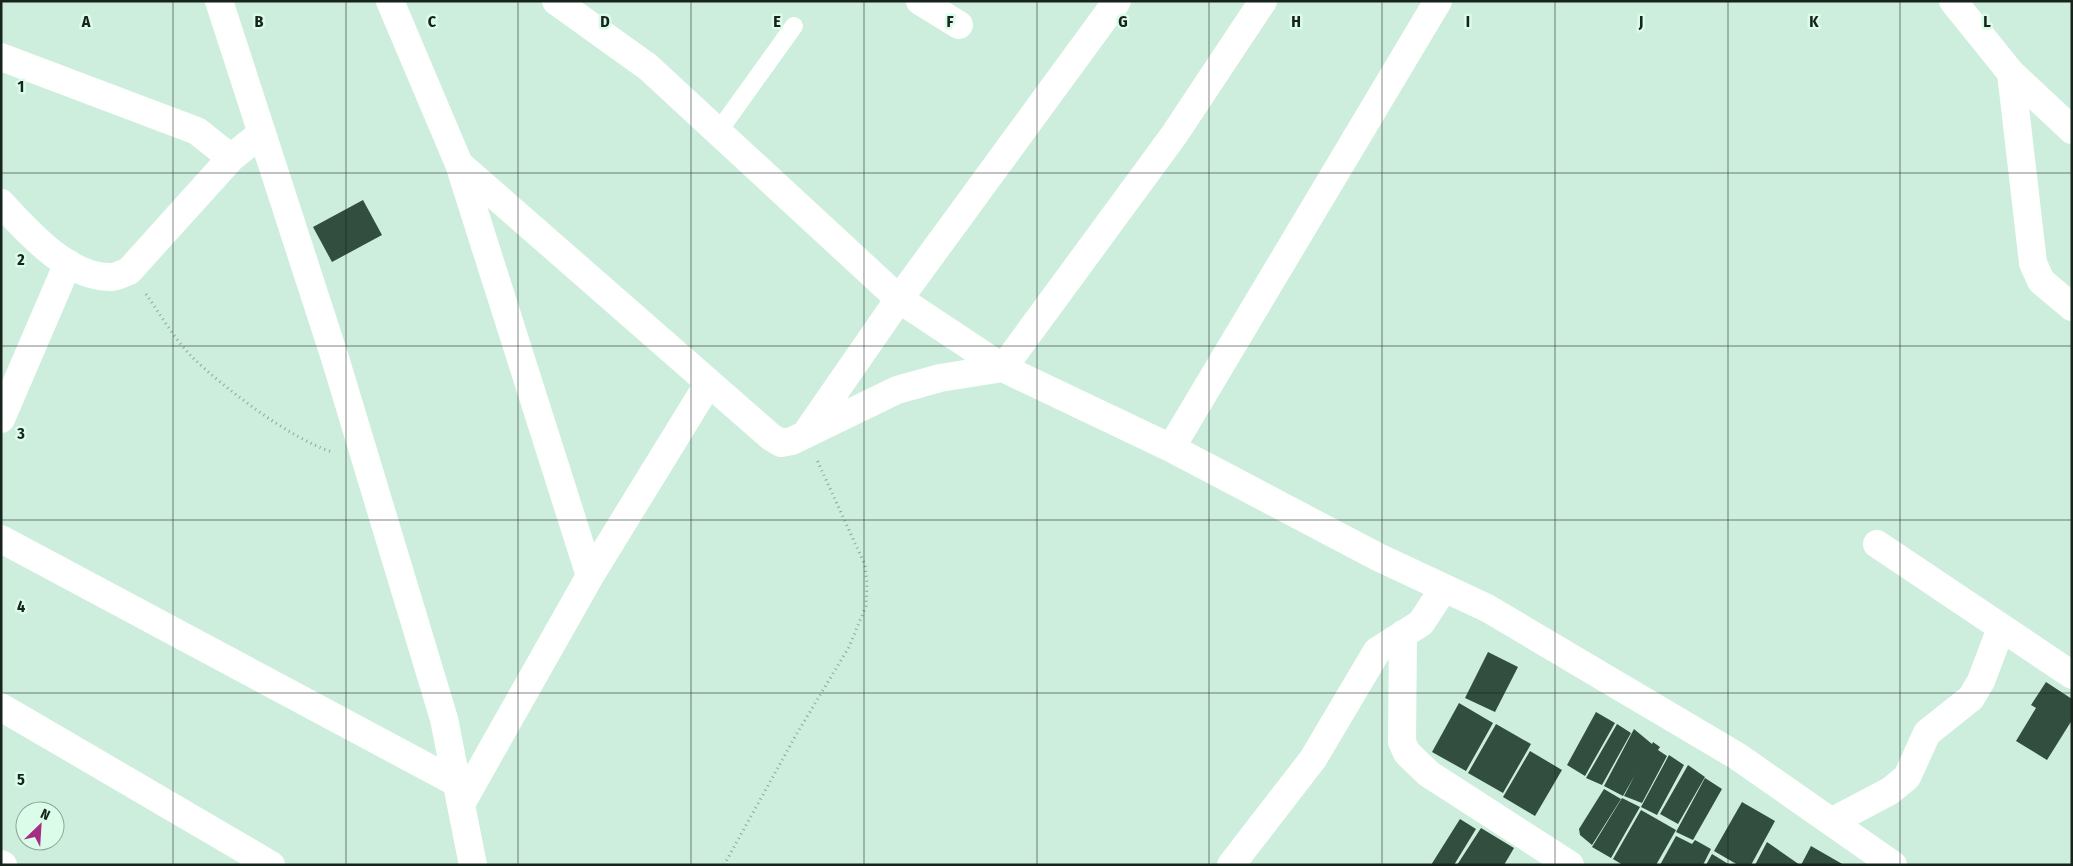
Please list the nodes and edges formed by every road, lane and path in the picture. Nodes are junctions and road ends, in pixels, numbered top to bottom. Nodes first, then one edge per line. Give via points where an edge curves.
1 (218, 1) edge
2 (390, 1) edge
3 (556, 1) edge
4 (920, 1) edge
5 (1117, 1) edge
6 (1263, 1) edge
7 (1438, 1) edge
8 (1954, 1) edge
9 (959, 25) dead end
10 (794, 26) dead end
11 (1, 57) edge
12 (2011, 73) junction
13 (2072, 130) edge
14 (718, 132) junction
15 (262, 133) junction
16 (232, 158) junction
17 (459, 164) junction
18 (1, 203) edge
19 (68, 263) junction
20 (129, 271) junction
21 (899, 299) junction
22 (2072, 306) edge
23 (1004, 368) junction
24 (708, 384) junction
25 (1, 419) edge
26 (805, 434) junction
27 (1170, 448) junction
28 (367, 464) junction
29 (1, 539) edge
30 (1877, 544) dead end
31 (590, 576) junction
32 (1444, 588) junction
33 (2001, 628) junction
34 (1403, 634) junction
35 (2072, 675) edge
36 (1, 707) edge
37 (459, 794) junction
38 (1832, 822) junction
39 (1889, 864) edge
40 (271, 865) edge
41 (473, 865) edge
42 (724, 865) edge
43 (1231, 865) edge
44 (1570, 865) edge

1 - 15 street
2 - 17 street
3 - 14 street via 648,67
4 - 9 street
5 - 21 street
6 - 23 street via 1174,135
7 - 27 street
8 - 12 street
10 - 14 lane
11 - 16 street via 197,131
12 - 13 street
12 - 22 street via 2033,263 2045,286
14 - 21 street
15 - 16 street
15 - 28 street
16 - 20 street
17 - 24 street
17 - 31 street
18 - 19 street via 56,257
19 - 20 street via 98,276 112,277
19 - 25 street
20 - 28 path via 190,355 251,405 314,446
21 - 23 street
21 - 26 street
23 - 26 street via 940,378 897,390
23 - 27 street
24 - 26 street via 771,437 781,442 792,441
24 - 31 street
26 - 42 path via 865,565 866,606 849,647
27 - 32 street
28 - 37 street via 444,719
29 - 37 street
30 - 33 street
31 - 37 street
32 - 34 street via 1426,616
32 - 38 street via 1487,608 1738,756
33 - 35 street
33 - 38 street via 1971,698 1927,733 1907,777 1890,792
34 - 43 street via 1377,651 1312,759
34 - 44 street via 1402,742 1407,753 1429,774
36 - 40 street
37 - 41 street
38 - 39 street

